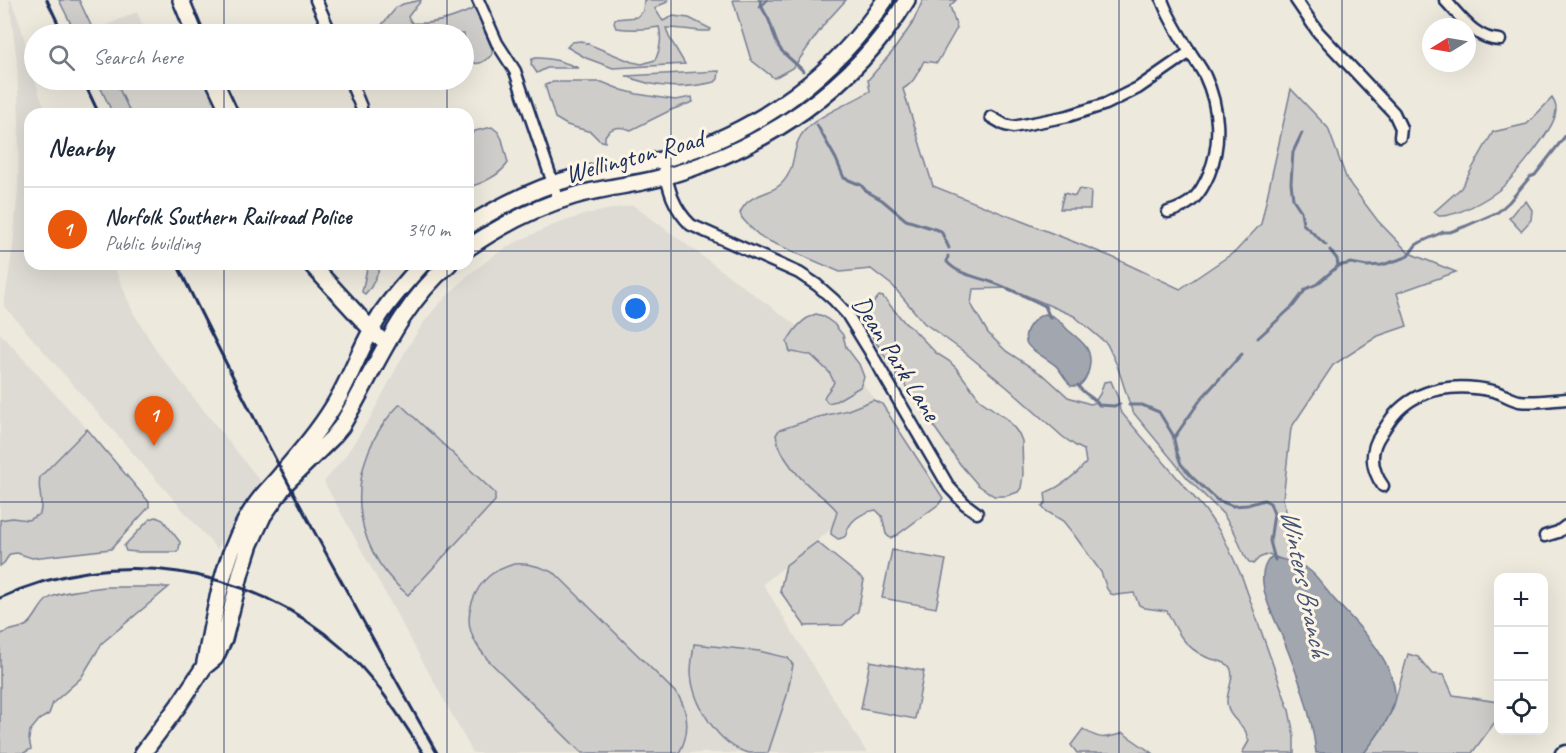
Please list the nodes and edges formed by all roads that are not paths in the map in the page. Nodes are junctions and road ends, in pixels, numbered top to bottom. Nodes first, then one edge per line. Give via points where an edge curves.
1 (181, 0) edge
2 (316, 0) edge
3 (478, 0) edge
4 (885, 0) edge
5 (907, 0) edge
6 (1162, 0) edge
7 (1296, 0) edge
8 (1445, 0) edge
9 (191, 24) edge
10 (327, 24) edge
11 (1500, 40) dead end
12 (1190, 52) junction
13 (219, 90) edge
14 (354, 90) edge
15 (361, 106) dead end
16 (227, 108) edge
17 (991, 117) dead end
18 (1400, 137) dead end
19 (662, 159) junction
20 (666, 177) junction
21 (553, 184) junction
22 (559, 201) junction
23 (1167, 212) dead end
24 (474, 223) edge
25 (474, 244) edge
26 (317, 270) edge
27 (417, 270) edge
28 (442, 270) edge
29 (372, 330) junction
30 (385, 346) junction
31 (1566, 399) edge
32 (1383, 486) dead end
33 (977, 513) dead end
34 (1566, 526) edge
35 (1545, 536) dead end
36 (204, 667) junction
37 (1566, 751) edge
38 (143, 753) edge
39 (1561, 753) edge

1 - 9 main road
2 - 10 street
3 - 21 street via 497,44 515,71
4 - 19 main road, Wellington Road via 834,63 774,110 737,131
5 - 20 main road, Wellington Road via 872,48 811,107 747,146
6 - 12 street
7 - 18 street via 1318,32 1394,113 1401,128
8 - 11 street via 1472,29
12 - 17 street via 1121,98 1090,110 1019,126 1005,125
12 - 23 street via 1204,74 1215,104 1216,154 1200,191 1189,204
13 - 16 main road
14 - 15 street
19 - 20 street, Dean Park Lane
19 - 21 main road, Wellington Road
20 - 22 main road, Wellington Road
20 - 33 street, Dean Park Lane via 676,208 691,225 799,273 847,314 949,487
21 - 22 street
21 - 24 main road, Wellington Road
22 - 25 main road, Wellington Road via 494,230
26 - 29 main road
27 - 29 main road
28 - 30 main road via 417,297
29 - 30 main road
29 - 36 main road via 334,406 302,451 261,497 243,527 221,581
30 - 36 main road via 342,427 283,487 256,530 224,639 215,658
31 - 32 street via 1519,401 1494,391 1458,386 1425,394 1395,415 1378,439 1372,459
34 - 35 street
36 - 38 main road
37 - 39 street

